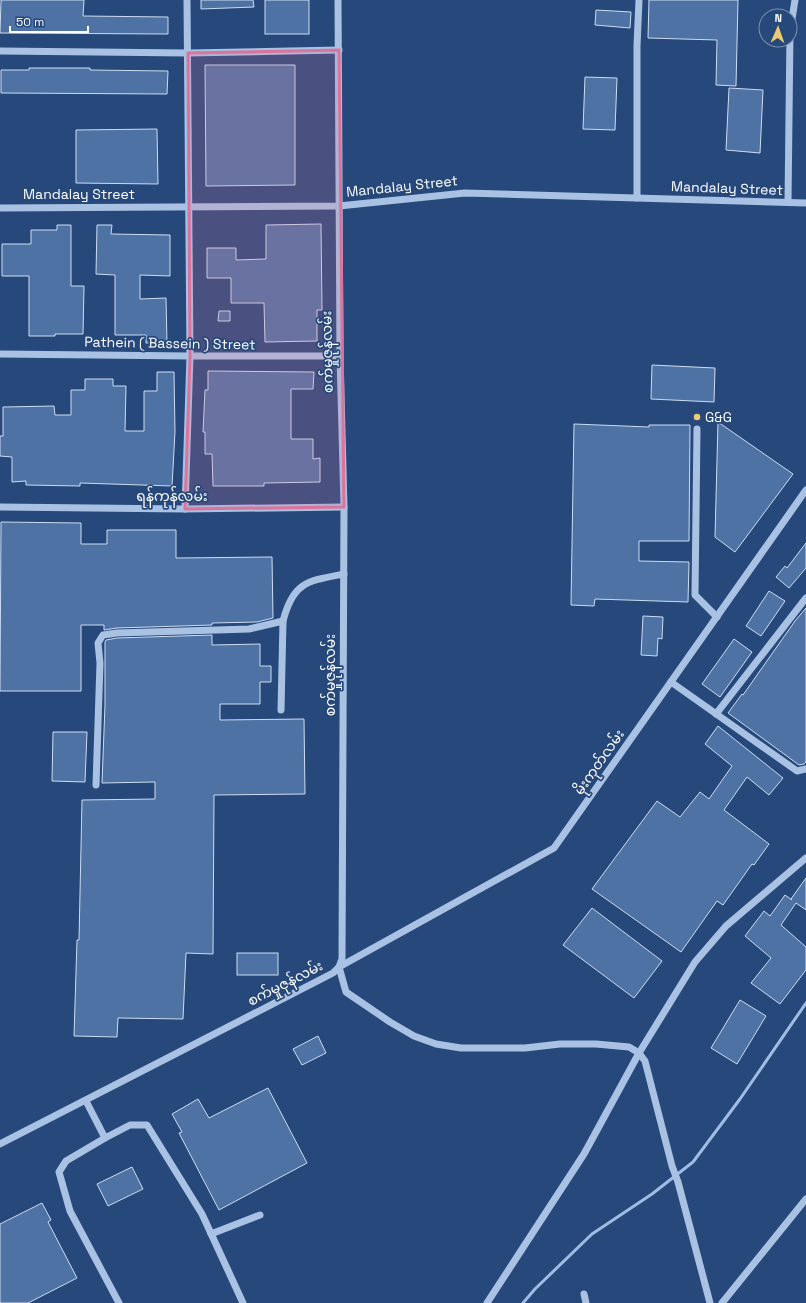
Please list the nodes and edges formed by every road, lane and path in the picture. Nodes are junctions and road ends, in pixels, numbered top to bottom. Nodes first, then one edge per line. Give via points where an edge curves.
1 (187, 0) edge
2 (338, 0) edge
3 (639, 0) edge
4 (795, 0) edge
5 (338, 50) junction
6 (0, 51) edge
7 (188, 53) junction
8 (637, 198) junction
9 (788, 202) junction
10 (806, 203) edge
11 (339, 206) junction
12 (189, 207) junction
13 (0, 208) edge
14 (0, 354) edge
15 (190, 356) junction
16 (340, 356) junction
17 (697, 429) dead end
18 (806, 490) edge
19 (0, 507) edge
20 (344, 507) junction
21 (185, 509) junction
22 (344, 574) junction
23 (806, 598) edge
24 (717, 617) junction
25 (283, 622) junction
26 (671, 682) junction
27 (281, 710) dead end
28 (716, 714) junction
29 (806, 769) edge
30 (96, 785) dead end
31 (806, 858) edge
32 (340, 967) junction
33 (639, 1053) junction
34 (86, 1101) junction
35 (105, 1138) junction
36 (0, 1144) edge
37 (806, 1199) edge
38 (260, 1215) dead end
39 (211, 1234) junction
40 (584, 1294) dead end
41 (119, 1303) edge
42 (243, 1303) edge
43 (487, 1303) edge
44 (586, 1303) edge
45 (710, 1303) edge
46 (722, 1303) edge

1 - 7 street
2 - 5 street, စက်မှုဇုန်လမ်း
3 - 8 street
4 - 9 street via 790,32
5 - 7 street
5 - 11 street, စက်မှုဇုန်လမ်း
6 - 7 street
7 - 12 street
8 - 9 street, Mandalay Street
8 - 11 street, Mandalay Street via 465,193
9 - 10 street, Mandalay Street
11 - 12 street, Mandalay Street
11 - 16 street, စက်မှုဇုန်လမ်း
12 - 13 street, Mandalay Street
12 - 15 street
14 - 15 street, Pathein ( Bassein ) Street
15 - 16 street, Pathein ( Bassein ) Street
15 - 21 street
16 - 20 street, စက်မှုဇုန်လမ်း
17 - 24 street via 695,595
18 - 24 street, မိုးကုတ်လမ်း
19 - 21 street, ရန်ကုန်လမ်း
20 - 21 street, ရန်ကုန်လမ်း
20 - 22 street, စက်မှုဇုန်လမ်း
22 - 25 street via 312,580 297,589 285,611
22 - 32 street, စက်မှုဇုန်လမ်း via 343,950
23 - 28 street
24 - 26 street, မိုးကုတ်လမ်း
25 - 27 street
25 - 30 street via 249,629 103,635 98,643 100,663
26 - 28 street
26 - 32 street, မိုးကုတ်လမ်း via 554,848
28 - 29 street via 798,771
31 - 33 street via 726,926 695,962
32 - 33 street via 346,992 414,1036 436,1044 461,1048 596,1044 629,1047
32 - 34 street, စက်မှုဇုန်လမ်း via 333,973
33 - 43 street via 584,1154
33 - 45 street via 645,1061
34 - 35 street
34 - 36 street, စက်မှုဇုန်လမ်း
35 - 39 street via 130,1125 147,1125 202,1214
35 - 41 street via 66,1161 58,1172 70,1211
37 - 46 street
38 - 39 street
39 - 42 street
40 - 44 street

